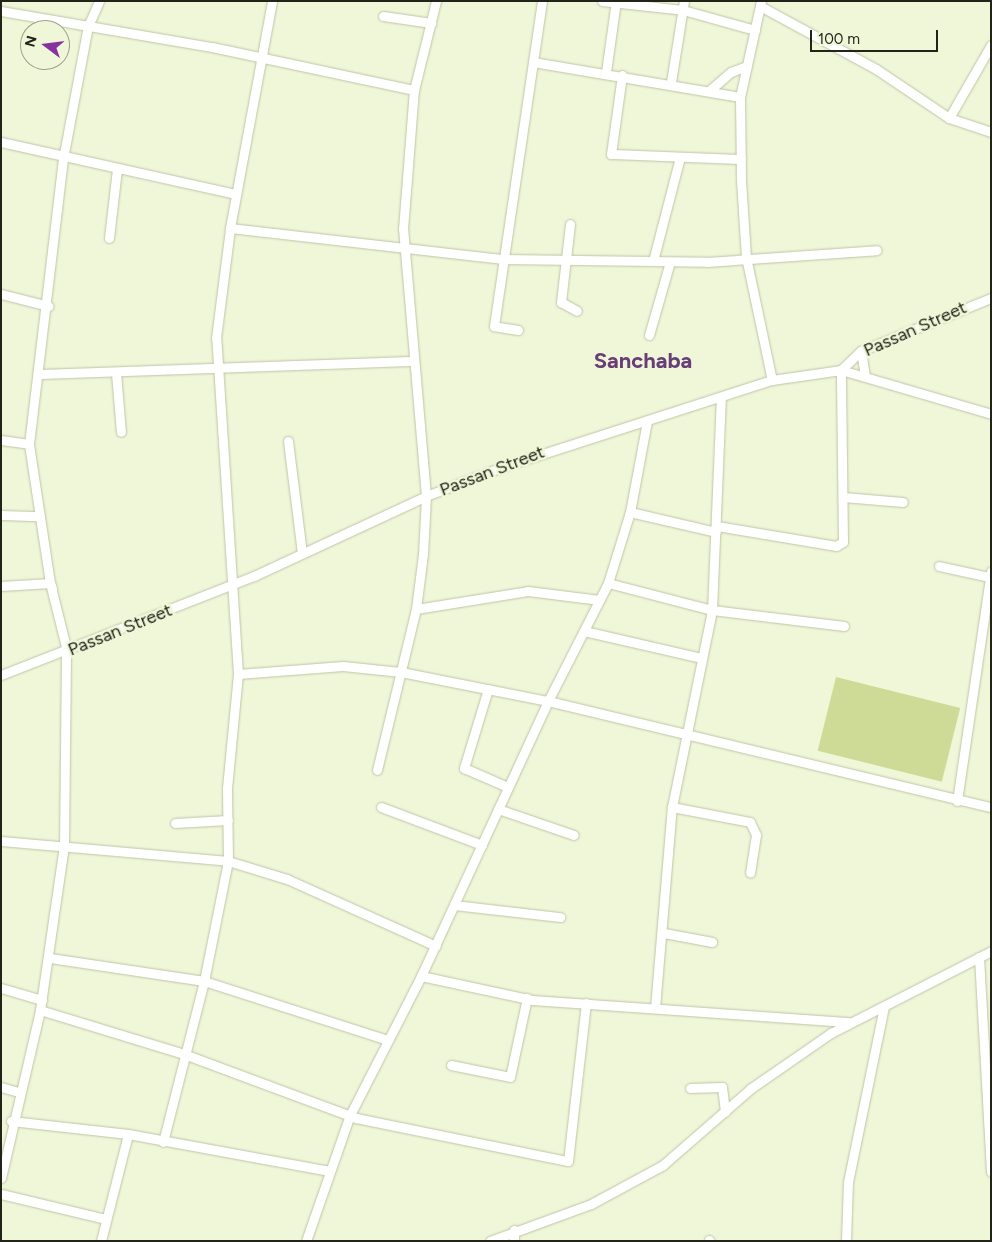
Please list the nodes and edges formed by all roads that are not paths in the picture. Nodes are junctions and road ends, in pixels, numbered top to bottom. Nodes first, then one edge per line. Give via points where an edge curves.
1 (99, 1) edge
2 (272, 1) edge
3 (436, 1) edge
4 (542, 1) edge
5 (602, 1) edge
6 (615, 2) edge
7 (760, 4) edge
8 (684, 6) edge
9 (1, 11) edge
10 (384, 16) dead end
11 (431, 23) junction
12 (88, 26) junction
13 (755, 30) junction
14 (991, 45) edge
15 (263, 58) junction
16 (534, 62) junction
17 (747, 66) junction
18 (606, 72) junction
19 (622, 75) junction
20 (671, 82) junction
21 (414, 90) junction
22 (710, 90) junction
23 (740, 97) junction
24 (949, 118) junction
25 (991, 132) edge
26 (1, 142) edge
27 (680, 157) junction
28 (63, 159) junction
29 (741, 159) junction
30 (117, 169) junction
31 (236, 194) junction
32 (570, 224) dead end
33 (230, 228) junction
34 (109, 238) dead end
35 (403, 246) junction
36 (877, 250) dead end
37 (746, 257) junction
38 (504, 259) junction
39 (567, 260) junction
40 (653, 261) junction
41 (670, 262) junction
42 (1, 294) edge
43 (991, 298) edge
44 (48, 306) junction
45 (577, 311) dead end
46 (518, 330) dead end
47 (649, 335) dead end
48 (861, 351) junction
49 (413, 360) junction
50 (218, 369) junction
51 (841, 370) junction
52 (116, 373) junction
53 (38, 374) junction
54 (865, 377) junction
55 (772, 380) junction
56 (720, 397) junction
57 (991, 414) edge
58 (647, 421) junction
59 (121, 432) dead end
60 (1, 440) edge
61 (288, 441) dead end
62 (29, 444) junction
63 (426, 496) junction
64 (842, 497) junction
65 (903, 502) dead end
66 (630, 512) junction
67 (1, 515) edge
68 (39, 516) junction
69 (716, 529) junction
70 (302, 553) junction
71 (939, 566) dead end
72 (990, 574) edge
73 (608, 583) junction
74 (234, 584) junction
75 (1, 586) edge
76 (599, 600) junction
77 (416, 609) junction
78 (712, 610) junction
79 (844, 626) dead end
80 (584, 631) junction
81 (67, 651) junction
82 (702, 658) junction
83 (401, 672) junction
84 (238, 674) junction
85 (1, 675) edge
86 (488, 689) junction
87 (548, 700) junction
88 (686, 734) junction
89 (377, 770) dead end
90 (508, 787) junction
91 (957, 801) junction
92 (991, 806) edge
93 (381, 807) dead end
94 (672, 807) junction
95 (498, 809) junction
96 (228, 820) junction
97 (175, 823) dead end
98 (574, 835) dead end
99 (1, 841) edge
100 (482, 845) junction
101 (64, 846) junction
102 (228, 861) junction
103 (750, 873) dead end
104 (454, 904) junction
105 (560, 917) dead end
106 (664, 933) junction
107 (712, 942) dead end
108 (436, 946) junction
109 (991, 951) edge
110 (979, 957) junction
111 (50, 958) junction
112 (421, 976) junction
113 (204, 981) junction
114 (1, 988) edge
115 (527, 998) junction
116 (42, 1000) junction
117 (586, 1004) junction
118 (884, 1006) junction
119 (655, 1008) junction
120 (40, 1010) junction
121 (849, 1022) junction
122 (388, 1040) junction
123 (184, 1054) junction
124 (451, 1065) dead end
125 (1, 1087) edge
126 (690, 1088) dead end
127 (18, 1092) junction
128 (726, 1112) junction
129 (350, 1115) junction
130 (11, 1121) junction
131 (128, 1134) junction
132 (163, 1142) junction
133 (3, 1154) edge
134 (330, 1171) junction
135 (991, 1172) edge
136 (1, 1178) edge
137 (1, 1194) edge
138 (106, 1219) junction
139 (514, 1230) junction
140 (101, 1241) edge
141 (306, 1241) edge
142 (490, 1241) edge
143 (514, 1241) edge
144 (846, 1241) edge

1 - 12 street
2 - 15 street
3 - 11 street
4 - 16 street
5 - 6 street
6 - 8 street
6 - 18 street
7 - 13 street
7 - 24 street via 876,69
8 - 13 street
8 - 20 street
9 - 12 street
10 - 11 street
11 - 21 street
12 - 15 street
12 - 28 street
13 - 17 street
14 - 24 street
15 - 21 street
15 - 31 street
16 - 18 street
16 - 38 street
17 - 22 street via 730,72
17 - 23 street
18 - 19 street
19 - 20 street
19 - 27 street via 608,150 611,154
20 - 22 street
21 - 35 street
22 - 23 street
23 - 29 street
24 - 25 street
26 - 28 street
27 - 29 street
27 - 40 street
28 - 30 street
28 - 44 street
29 - 37 street
30 - 31 street
30 - 34 street
31 - 33 street
32 - 39 street
33 - 35 street
33 - 50 street via 216,338
35 - 38 street
35 - 49 street
36 - 37 street
37 - 41 street
37 - 55 street
38 - 39 street
38 - 46 street via 494,326
39 - 40 street
39 - 45 street via 561,302
40 - 41 street
41 - 47 street
42 - 44 street
43 - 48 street, Passan Street
44 - 53 street
48 - 51 street, Passan Street
48 - 54 street
49 - 50 street
49 - 63 street
50 - 52 street
50 - 74 street
51 - 54 street
51 - 55 street, Passan Street
51 - 64 street
52 - 53 street
52 - 59 street
53 - 62 street
54 - 57 street
55 - 56 street, Passan Street
56 - 58 street, Passan Street
56 - 69 street
58 - 63 street, Passan Street via 552,448
58 - 66 street
60 - 62 street
61 - 70 street
62 - 68 street
63 - 70 street, Passan Street
63 - 77 street
64 - 65 street
64 - 69 street via 845,536 836,546
66 - 69 street
66 - 73 street
67 - 68 street
68 - 81 street
69 - 78 street
70 - 74 street, Passan Street
71 - 72 street
72 - 91 street
73 - 76 street
73 - 78 street
74 - 81 street, Passan Street
74 - 84 street
75 - 81 street via 50,583
76 - 77 street via 528,591
76 - 80 street
77 - 83 street
78 - 79 street
78 - 82 street
80 - 82 street
80 - 87 street
81 - 85 street, Passan Street
81 - 101 street
82 - 88 street
83 - 84 street via 343,666
83 - 86 street
83 - 89 street
84 - 96 street
86 - 87 street
86 - 90 street via 464,768
87 - 88 street
87 - 90 street
88 - 91 street
88 - 94 street
90 - 95 street
91 - 92 street
93 - 100 street
94 - 103 street via 750,822 756,835
94 - 106 street
95 - 98 street
95 - 100 street
96 - 97 street
96 - 102 street
99 - 101 street
100 - 104 street
101 - 102 street
101 - 111 street
102 - 108 street via 287,879
102 - 113 street
104 - 105 street
104 - 108 street
106 - 107 street
106 - 119 street
108 - 112 street
109 - 110 street
110 - 118 street
110 - 135 street
111 - 113 street
111 - 116 street
112 - 115 street
112 - 122 street
113 - 122 street
113 - 123 street
114 - 116 street
115 - 117 street
115 - 124 street via 510,1077
116 - 120 street
117 - 119 street
117 - 129 street via 570,1160 416,1132
118 - 121 street
118 - 144 street via 848,1182
119 - 121 street
120 - 123 street
120 - 127 street
121 - 128 street via 750,1089
122 - 129 street
123 - 129 street
123 - 132 street
125 - 127 street
126 - 128 street via 722,1087
127 - 130 street
128 - 139 street via 663,1165 591,1204
129 - 134 street
130 - 131 street
130 - 133 street
131 - 132 street
131 - 138 street
132 - 134 street
133 - 136 street
134 - 141 street
137 - 138 street
138 - 140 street
139 - 142 street
139 - 143 street

